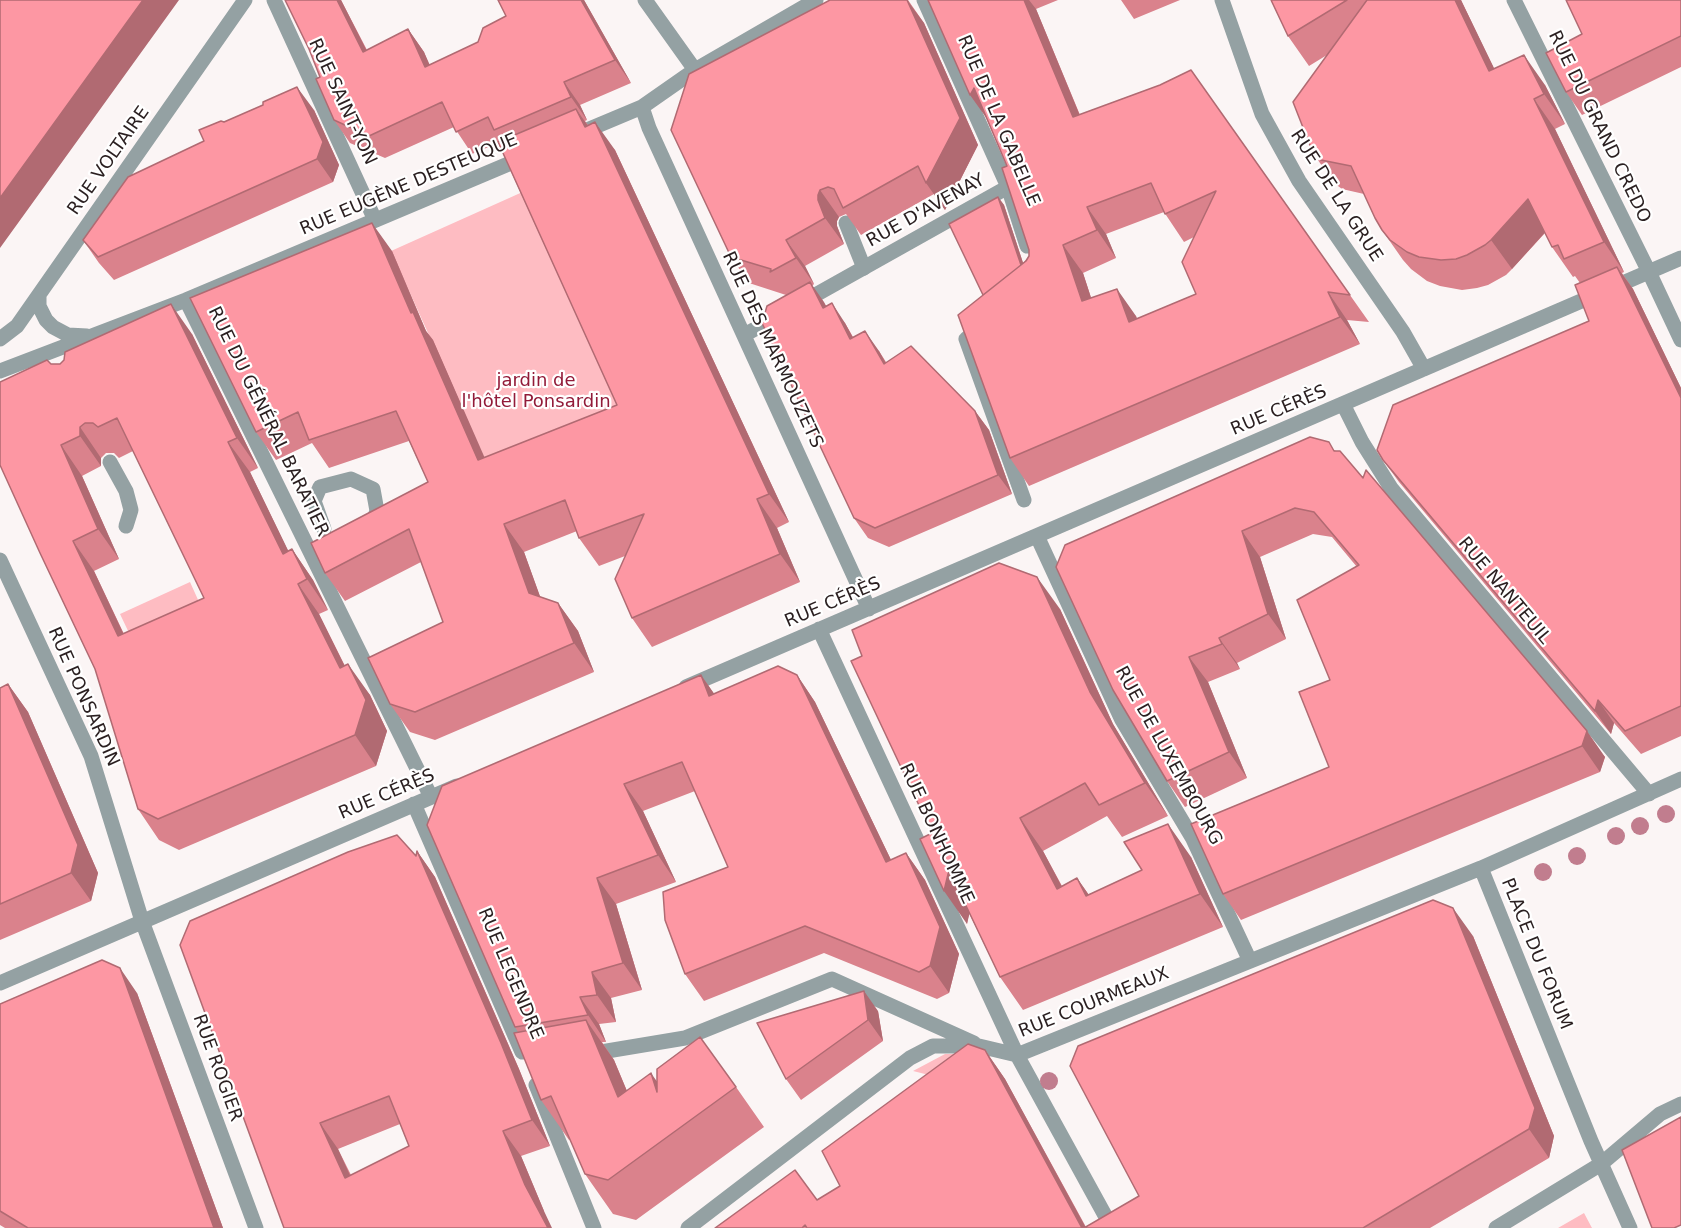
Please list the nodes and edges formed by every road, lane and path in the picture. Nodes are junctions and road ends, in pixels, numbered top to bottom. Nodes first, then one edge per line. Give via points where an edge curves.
1 (246, 0) edge
2 (274, 0) edge
3 (645, 0) edge
4 (816, 0) edge
5 (924, 0) edge
6 (1222, 0) edge
7 (1514, 0) edge
8 (695, 70) junction
9 (642, 106) junction
10 (570, 138) edge
11 (537, 152) edge
12 (1008, 188) junction
13 (375, 220) junction
14 (846, 223) edge
15 (1681, 258) edge
16 (1032, 260) edge
17 (864, 268) junction
18 (1649, 272) junction
19 (39, 296) junction
20 (186, 300) junction
21 (991, 319) edge
22 (744, 335) junction
23 (93, 337) junction
24 (0, 339) edge
25 (1681, 340) edge
26 (1424, 369) junction
27 (0, 371) edge
28 (1343, 404) junction
29 (111, 462) dead end
30 (1024, 500) dead end
31 (126, 526) dead end
32 (324, 529) dead end
33 (1037, 536) junction
34 (358, 542) edge
35 (0, 560) edge
36 (869, 609) junction
37 (819, 629) junction
38 (677, 691) edge
39 (474, 779) edge
40 (1681, 779) edge
41 (1649, 794) junction
42 (431, 797) junction
43 (414, 804) junction
44 (1481, 868) junction
45 (142, 921) junction
46 (1250, 961) junction
47 (0, 983) edge
48 (979, 1046) junction
49 (1017, 1055) junction
50 (580, 1056) edge
51 (1681, 1104) edge
52 (1601, 1164) junction
53 (256, 1228) edge
54 (594, 1228) edge
55 (688, 1228) edge
56 (1112, 1228) edge
57 (1496, 1228) edge
58 (1630, 1228) edge

1 - 19 street, RUE VOLTAIRE
2 - 13 street, RUE SAINT-YON
3 - 8 street
4 - 8 street
5 - 12 street, RUE DE LA GABELLE
6 - 26 street, RUE DE LA GRUE via 1262,114 1299,181
7 - 18 street, RUE DU GRAND CREDO
8 - 9 street
9 - 10 street
9 - 22 street, RUE DES MARMOUZETS
11 - 13 street, RUE EUGÈNE DESTEUQUE
12 - 16 street, RUE DE LA GABELLE
12 - 17 street, RUE D'AVENAY
13 - 20 street, RUE EUGÈNE DESTEUQUE
14 - 17 street, RUE D'AVENAY
15 - 18 street, RUE CÉRÈS
17 - 22 street, RUE D'AVENAY
18 - 25 street, RUE DU GRAND CREDO
18 - 26 street, RUE CÉRÈS
19 - 23 street via 39,306 52,327 68,335
19 - 24 street, RUE VOLTAIRE via 17,326
20 - 23 street, RUE EUGÈNE DESTEUQUE
20 - 42 street, RUE DU GÉNÉRAL BARATIER via 321,559
21 - 30 street via 966,339
22 - 36 street, RUE DES MARMOUZETS
23 - 27 street, RUE EUGÈNE DESTEUQUE via 60,355
26 - 28 street, RUE CÉRÈS
28 - 33 street, RUE CÉRÈS
28 - 41 street, RUE NANTEUIL via 1391,488
29 - 31 street via 131,510
32 - 34 street, RUE DU GÉNÉRAL BARATIER via 314,501 320,487 351,478 373,489 377,511 368,536
33 - 36 street, RUE CÉRÈS
33 - 46 street, RUE DE LUXEMBOURG via 1122,720 1193,839
35 - 45 street, RUE PONSARDIN via 91,756
36 - 37 street, RUE CÉRÈS
37 - 38 street, RUE CÉRÈS
37 - 49 street, RUE BONHOMME
39 - 42 street, RUE CÉRÈS
40 - 41 street, PLACE DU FORUM
41 - 44 street, PLACE DU FORUM
42 - 43 street, RUE CÉRÈS
43 - 45 street, RUE CÉRÈS
43 - 54 street, RUE LEGENDRE
44 - 46 street, RUE COURMEAUX
44 - 52 street, PLACE DU FORUM
45 - 47 street, RUE CÉRÈS
45 - 53 street, RUE ROGIER
46 - 49 street, RUE COURMEAUX
48 - 49 street, RUE COURMEAUX
48 - 50 street via 832,979 686,1038
48 - 55 street, RUE COURMEAUX via 933,1046 910,1058
49 - 56 street, RUE BONHOMME
51 - 52 street via 1660,1114
52 - 57 street
52 - 58 street, PLACE DU FORUM

